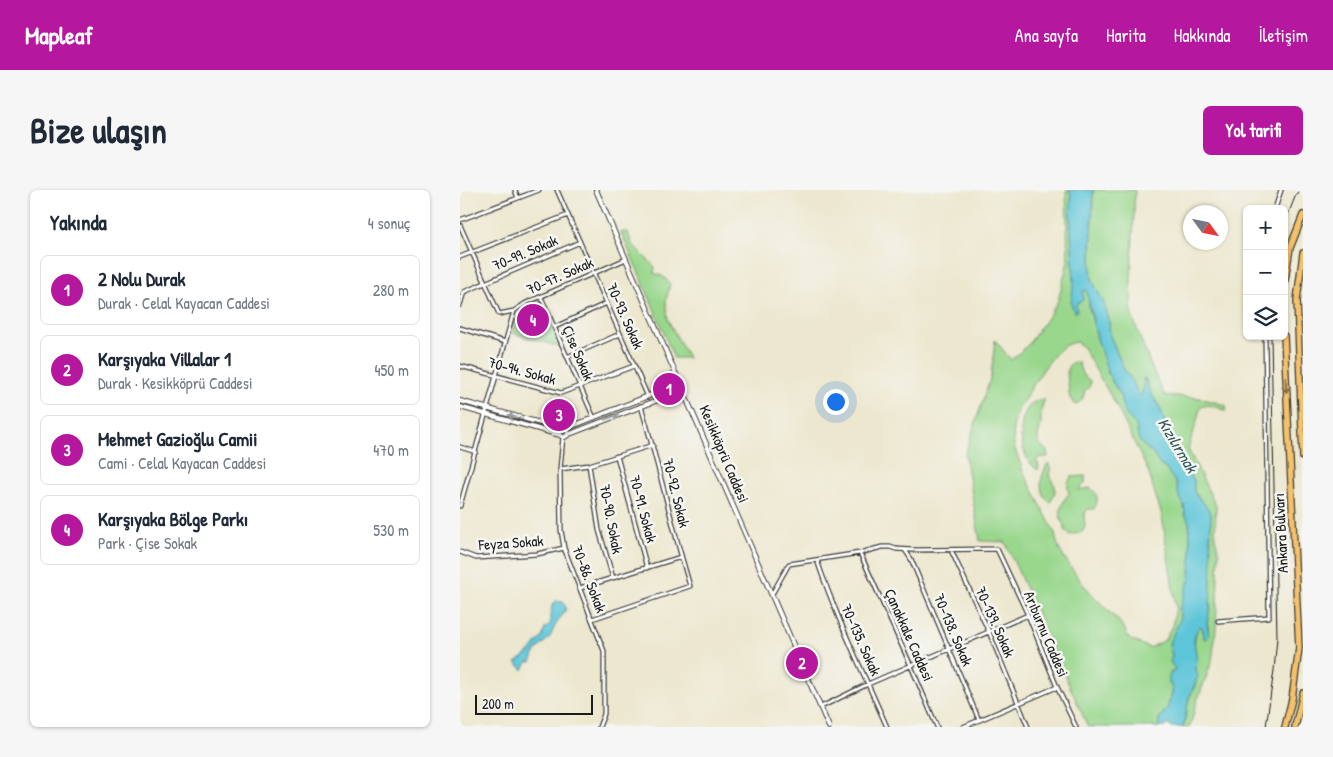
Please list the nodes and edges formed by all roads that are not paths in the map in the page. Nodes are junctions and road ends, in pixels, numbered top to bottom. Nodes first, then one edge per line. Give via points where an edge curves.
1 (515, 190) edge
2 (539, 190) edge
3 (557, 190) edge
4 (596, 190) edge
5 (1280, 190) edge
6 (518, 198) junction
7 (1276, 205) edge
8 (568, 215) junction
9 (1303, 215) edge
10 (460, 220) edge
11 (460, 225) edge
12 (580, 242) junction
13 (472, 253) junction
14 (1303, 253) edge
15 (460, 257) edge
16 (627, 259) junction
17 (1288, 261) edge
18 (594, 274) junction
19 (484, 283) junction
20 (541, 297) junction
21 (607, 303) junction
22 (460, 305) edge
23 (514, 311) junction
24 (554, 327) junction
25 (460, 328) edge
26 (620, 334) junction
27 (1265, 340) edge
28 (1284, 340) edge
29 (505, 342) junction
30 (567, 357) junction
31 (460, 366) edge
32 (634, 366) junction
33 (496, 376) junction
34 (681, 384) junction
35 (580, 387) junction
36 (684, 390) junction
37 (648, 397) junction
38 (460, 401) edge
39 (641, 406) junction
40 (460, 407) edge
41 (487, 409) junction
42 (486, 415) junction
43 (594, 418) junction
44 (564, 429) junction
45 (563, 436) junction
46 (652, 445) junction
47 (460, 447) edge
48 (476, 452) junction
49 (617, 456) junction
50 (1303, 457) edge
51 (589, 464) junction
52 (560, 469) junction
53 (460, 506) edge
54 (564, 548) junction
55 (905, 550) junction
56 (950, 550) junction
57 (460, 552) edge
58 (860, 553) junction
59 (681, 557) junction
60 (817, 560) junction
61 (647, 568) junction
62 (612, 578) junction
63 (580, 588) junction
64 (772, 594) junction
65 (1028, 615) junction
66 (592, 619) junction
67 (1218, 622) dead end
68 (988, 632) junction
69 (949, 649) junction
70 (911, 666) junction
71 (868, 684) junction
72 (1056, 687) junction
73 (1303, 692) edge
74 (1018, 703) junction
75 (821, 707) junction
76 (979, 720) junction
77 (599, 727) edge
78 (829, 727) edge
79 (887, 727) edge
80 (937, 727) edge
81 (963, 727) edge
82 (1028, 727) edge
83 (1076, 727) edge
84 (1285, 727) edge
85 (1295, 727) edge

1 - 6 street
2 - 6 street
3 - 8 street, 70-93. Sokak
4 - 16 street, Kesikköprü Caddesi
5 - 7 street
6 - 10 street
8 - 12 street, 70-93. Sokak
8 - 13 street
9 - 17 highway
11 - 13 street
12 - 18 street, 70-93. Sokak
12 - 19 street, 70-99. Sokak
13 - 15 street
13 - 19 street
14 - 50 highway via 1297,300
16 - 18 street, 70-97. Sokak
16 - 34 street, Kesikköprü Caddesi
18 - 20 street, 70-97. Sokak
18 - 21 street, 70-93. Sokak
19 - 22 street, 70-99. Sokak via 464,292
19 - 23 street via 499,314
20 - 23 street, 70-97. Sokak
20 - 24 street, Çise Sokak
21 - 24 street
21 - 26 street, 70-93. Sokak
23 - 29 street, 70-97. Sokak
24 - 30 street, Çise Sokak
25 - 29 street
26 - 30 street
26 - 32 street, 70-93. Sokak
27 - 67 street via 1269,617
28 -> 84 highway, Ankara Bulvarı via 1299,648
29 - 33 street, 70-97. Sokak
30 - 35 street, Çise Sokak
31 - 33 street, 70-94. Sokak
32 - 35 street, 70-94. Sokak
32 - 37 street, 70-93. Sokak
33 - 35 street, 70-94. Sokak via 561,393
33 - 41 street, 70-97. Sokak
34 - 36 street, Kesikköprü Caddesi
34 - 37 street
35 - 43 street, Çise Sokak
36 - 39 street
36 - 64 street, Kesikköprü Caddesi
37 - 43 street
38 - 41 street
45 -> 39 street
39 - 46 street, 70-92. Sokak
40 - 42 street
41 - 42 street, 70-97. Sokak
44 -> 41 street
42 - 45 street
42 - 48 street, 70-97. Sokak
43 - 44 street
44 - 45 street via 560,432
44 - 45 street via 568,432
45 - 52 street, 70-86. Sokak
46 - 49 street
46 - 59 street, 70-92. Sokak
47 - 48 street
48 - 53 street, 70-97. Sokak
49 - 51 street
49 - 61 street, 70-91. Sokak
51 - 52 street
51 - 62 street, 70-90. Sokak via 599,530
52 - 54 street, 70-86. Sokak
54 - 57 street, Feyza Sokak via 536,554 476,558
54 - 63 street, 70-86. Sokak
55 - 56 street
55 - 58 street via 882,547
55 - 69 street, 70-138. Sokak
56 - 65 street, Arıburnu Caddesi via 997,549
56 - 68 street, 70-139. Sokak
58 - 60 street
58 - 70 street, Çanakkale Caddesi
59 - 61 street
59 - 66 street, 70-92. Sokak via 690,586
60 - 64 street via 789,564
60 - 71 street, 70-135. Sokak
61 - 62 street
62 - 63 street
63 - 66 street, 70-86. Sokak
64 - 75 street, Kesikköprü Caddesi
65 - 68 street
65 - 72 street, Arıburnu Caddesi
66 - 77 street, 70-86. Sokak via 604,651 604,714
68 - 69 street
68 - 74 street, 70-139. Sokak
69 - 70 street
69 - 76 street, 70-138. Sokak
70 - 71 street
70 - 80 street, Çanakkale Caddesi
71 - 75 street
71 - 79 street, 70-135. Sokak
72 - 74 street
72 - 83 street, Arıburnu Caddesi
73 - 85 highway
74 - 76 street
74 - 82 street, 70-139. Sokak
75 - 78 street, Kesikköprü Caddesi
76 - 81 street

